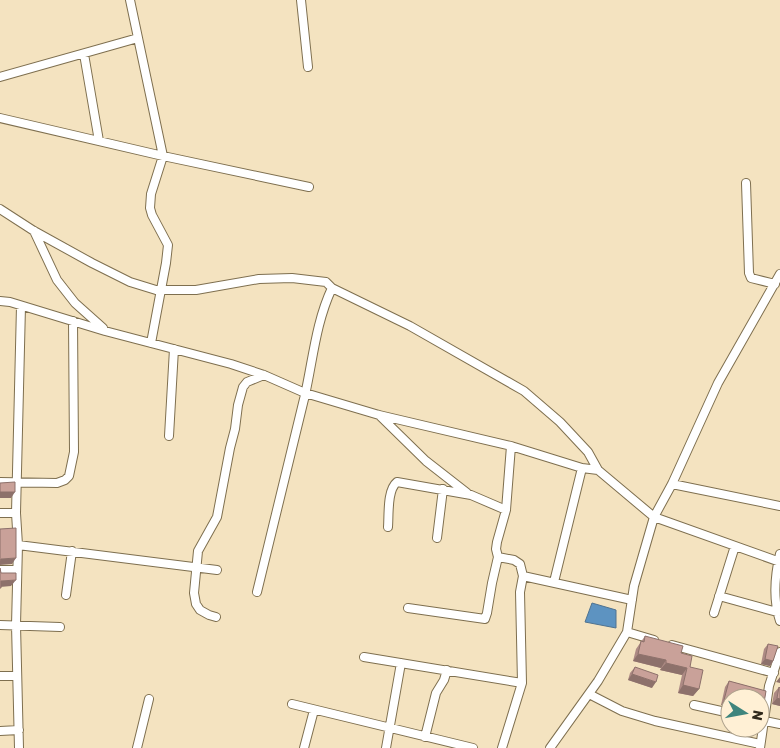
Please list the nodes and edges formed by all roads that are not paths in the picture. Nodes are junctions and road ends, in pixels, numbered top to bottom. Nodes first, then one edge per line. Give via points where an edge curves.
1 (301, 0) edge
2 (133, 1) edge
3 (138, 38) junction
4 (84, 54) junction
5 (308, 67) dead end
6 (0, 77) edge
7 (0, 118) edge
8 (99, 141) junction
9 (163, 156) junction
10 (746, 183) dead end
11 (309, 188) dead end
12 (0, 209) edge
13 (34, 232) junction
14 (780, 274) edge
15 (775, 284) junction
16 (332, 288) junction
17 (161, 290) junction
18 (0, 294) edge
19 (0, 301) edge
20 (10, 302) junction
21 (21, 306) junction
22 (73, 321) junction
23 (106, 331) junction
24 (151, 343) junction
25 (174, 349) junction
26 (264, 375) junction
27 (305, 393) junction
28 (379, 415) junction
29 (169, 436) dead end
30 (512, 446) junction
31 (582, 468) junction
32 (598, 470) junction
33 (0, 482) edge
34 (18, 482) junction
35 (672, 484) junction
36 (443, 489) junction
37 (471, 495) junction
38 (780, 506) edge
39 (506, 510) junction
40 (0, 513) edge
41 (16, 513) junction
42 (654, 517) junction
43 (388, 527) dead end
44 (437, 538) dead end
45 (18, 545) junction
46 (735, 546) junction
47 (72, 551) junction
48 (498, 557) junction
49 (779, 559) edge
50 (196, 567) junction
51 (0, 570) edge
52 (16, 570) junction
53 (217, 570) dead end
54 (522, 576) junction
55 (554, 582) junction
56 (257, 592) dead end
57 (66, 595) dead end
58 (719, 596) junction
59 (632, 600) junction
60 (778, 601) edge
61 (408, 608) dead end
62 (777, 612) junction
63 (714, 614) dead end
64 (216, 617) dead end
65 (780, 621) edge
66 (0, 625) edge
67 (16, 625) junction
68 (60, 627) dead end
69 (627, 632) junction
70 (780, 652) edge
71 (364, 657) dead end
72 (400, 663) junction
73 (447, 670) junction
74 (774, 673) junction
75 (0, 676) edge
76 (17, 676) junction
77 (522, 682) junction
78 (589, 694) junction
79 (770, 694) edge
80 (150, 699) dead end
81 (292, 704) dead end
82 (694, 705) dead end
83 (314, 710) junction
84 (720, 711) edge
85 (390, 728) junction
86 (19, 730) junction
87 (0, 731) edge
88 (425, 737) junction
89 (760, 746) edge
90 (19, 748) edge
91 (137, 748) edge
92 (304, 748) edge
93 (386, 748) edge
94 (473, 748) edge
95 (502, 748) edge
96 (550, 748) edge

1 - 5 street
2 - 3 street
3 - 4 street
3 - 9 street
4 - 6 street
4 - 8 street
7 - 8 street
8 - 9 street
9 - 11 street
9 - 17 street via 150,201 152,215 168,245
10 - 15 street via 749,274 751,278
12 - 13 street
13 - 17 street via 130,282
13 - 23 street via 57,280 75,303
14 - 15 street
15 - 35 street via 718,383
16 - 17 street via 326,282 292,278 259,279 196,290
16 - 27 street via 318,326
16 - 32 street via 410,326 524,391 560,422 588,452
17 - 24 street
18 - 20 street
19 - 20 street
20 - 21 street
21 - 22 street
21 - 34 street
22 - 23 street
22 - 34 street via 74,452 70,476 57,482
23 - 24 street
24 - 25 street
25 - 26 street
25 - 29 street
26 - 27 street
26 - 50 street via 243,387 217,517 198,551
27 - 28 street
27 - 56 street
28 - 30 street
28 - 37 street via 426,461
30 - 31 street
30 - 39 street
31 - 32 street
31 - 55 street
32 - 42 street
33 - 34 street
34 - 41 street
35 - 38 street
35 - 42 street
36 - 37 street
36 - 43 street via 397,482 392,491
36 - 44 street
37 - 39 street
39 - 48 street via 497,542
40 - 41 street
41 - 45 street
42 - 46 street
42 - 59 street
45 - 47 street
45 - 52 street
46 - 49 street
46 - 58 street
47 - 50 street
47 - 57 street
48 - 54 street via 520,564
48 - 61 street via 485,619
49 - 60 street
50 - 53 street
50 - 64 street via 196,604 209,616
51 - 52 street
52 - 67 street
54 - 55 street
54 - 77 street
55 - 59 street
58 - 62 street
58 - 63 street
59 - 69 street
60 - 62 street
62 - 65 street
66 - 67 street
67 - 68 street
67 - 76 street
69 - 74 street
69 - 78 street
70 - 74 street
71 - 72 street
72 - 73 street
72 - 85 street
73 - 77 street
73 - 88 street via 436,693
74 - 79 street
75 - 76 street
76 - 86 street
77 - 95 street
78 - 89 street via 622,711
78 - 96 street
80 - 91 street
81 - 83 street
82 - 84 street
83 - 85 street
83 - 92 street
85 - 88 street
85 - 93 street
86 - 87 street
86 - 90 street
88 - 94 street

